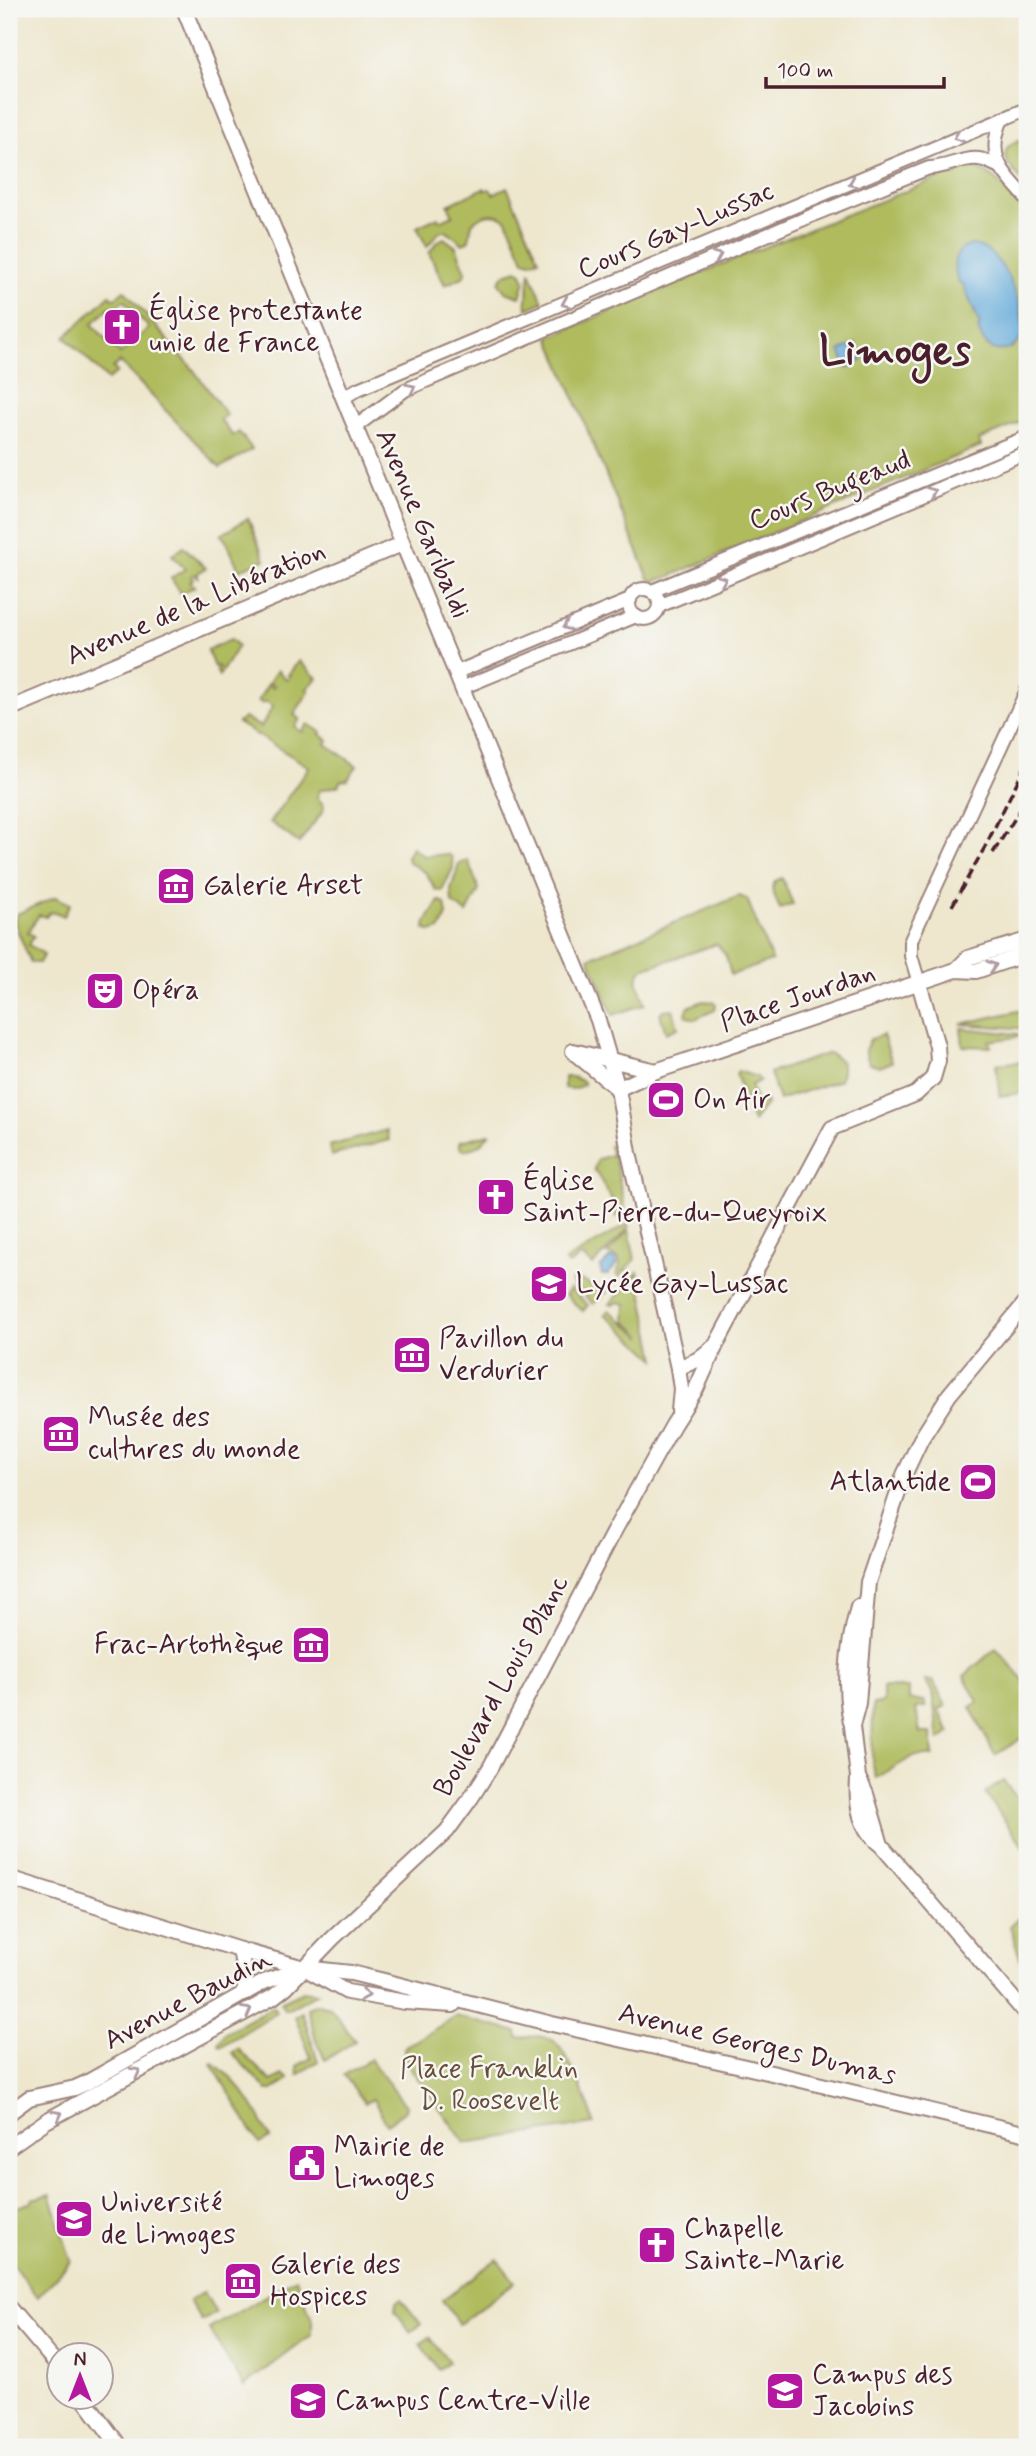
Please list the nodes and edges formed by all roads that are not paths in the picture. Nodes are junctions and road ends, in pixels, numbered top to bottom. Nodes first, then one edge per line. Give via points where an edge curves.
1 (184, 9) edge
2 (1027, 109) edge
3 (1002, 119) junction
4 (1000, 167) junction
5 (1027, 199) edge
6 (343, 398) junction
7 (355, 427) junction
8 (1027, 437) edge
9 (1027, 452) edge
10 (402, 544) junction
11 (652, 591) junction
12 (630, 600) junction
13 (659, 606) junction
14 (636, 616) junction
15 (457, 671) junction
16 (464, 687) junction
17 (1027, 690) edge
18 (9, 709) edge
19 (1027, 940) edge
20 (1027, 954) edge
21 (956, 970) junction
22 (919, 984) junction
23 (610, 1060) junction
24 (656, 1071) junction
25 (618, 1089) junction
26 (1027, 1301) edge
27 (716, 1345) junction
28 (678, 1368) junction
29 (673, 1425) junction
30 (9, 1878) edge
31 (240, 1950) junction
32 (304, 1968) junction
33 (245, 1993) junction
34 (1027, 2015) edge
35 (9, 2113) edge
36 (1027, 2134) edge
37 (9, 2147) edge
38 (9, 2308) edge
39 (46, 2351) edge
40 (92, 2410) edge
41 (120, 2447) edge

1 - 6 main road, Avenue Garibaldi
2 - 3 street, Cours Gay-Lussac
3 - 4 street via 994,145
3 -> 6 street, Cours Gay-Lussac
4 - 5 street
7 -> 4 street, Cours Gay-Lussac via 405,390 929,168 972,159
6 - 7 main road, Avenue Garibaldi
7 - 10 main road, Avenue Garibaldi
8 - 11 street, Cours Bugeaud
13 -> 9 street, Cours Bugeaud
10 - 15 main road, Avenue Garibaldi
10 - 18 main road, Avenue de la Libération
11 - 12 street via 642,589
11 - 13 street
12 - 14 street
12 -> 15 street
13 - 14 street via 648,618
14 - 16 street
15 - 16 main road, Avenue Garibaldi
16 - 23 main road, Avenue Garibaldi via 580,972
17 - 22 street via 911,940
19 - 21 main road via 968,958
21 -> 20 main road via 976,971
21 - 22 main road, Place Jourdan
22 - 24 main road, Place Jourdan
22 - 27 main road via 933,1027 937,1061 933,1078 916,1094 832,1128
23 - 24 main road
23 - 25 main road, Avenue Garibaldi
23 - 25 main road via 573,1051
24 - 25 main road, Place Jourdan
25 - 28 main road, Avenue Garibaldi
26 - 34 main road via 948,1395 904,1475 855,1617 847,1702 858,1777 856,1797 869,1836
27 - 28 main road
27 - 29 main road
28 - 29 main road, Avenue Garibaldi via 681,1393
29 - 32 main road, Boulevard Louis Blanc via 464,1809 447,1831
30 - 31 main road, Avenue Georges Dumas
31 - 32 main road, Avenue Georges Dumas
31 - 33 main road
32 - 33 main road, Avenue Baudin
32 - 36 main road, Avenue Georges Dumas via 347,1992 405,2002 475,2006
37 -> 32 main road, Avenue Baudin via 46,2121 273,1997
33 - 35 main road, Avenue Baudin via 86,2083 29,2098
38 - 39 main road
40 - 41 main road

